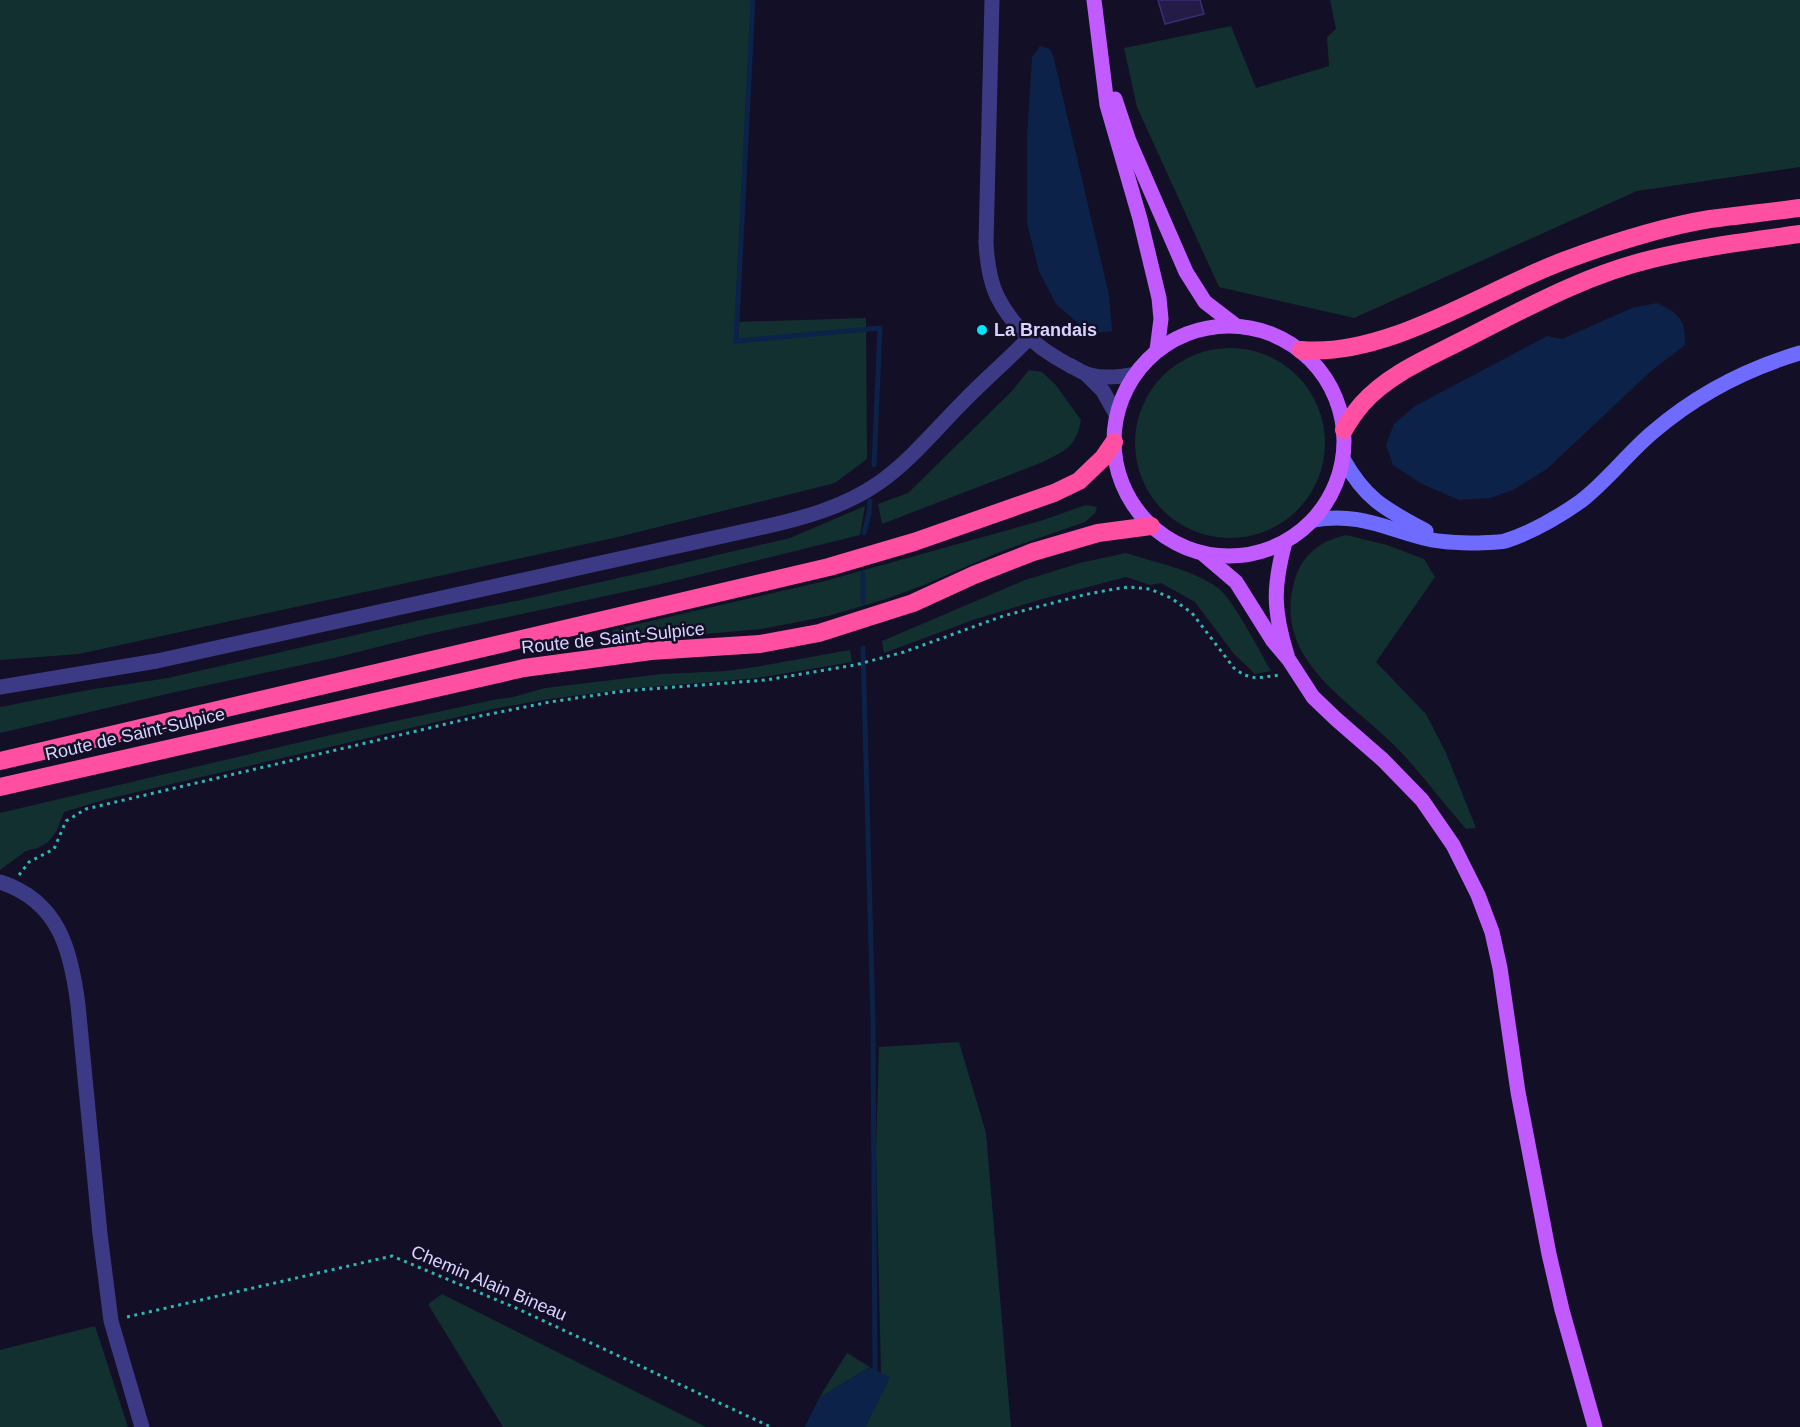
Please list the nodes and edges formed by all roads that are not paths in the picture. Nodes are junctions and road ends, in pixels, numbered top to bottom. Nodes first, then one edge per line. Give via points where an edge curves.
1 (992, 0) edge
2 (1094, 0) edge
3 (1097, 26) junction
4 (1800, 208) edge
5 (1800, 234) edge
6 (1235, 325) junction
7 (1029, 338) junction
8 (1157, 350) junction
9 (1301, 350) junction
10 (1800, 353) edge
11 (1086, 374) junction
12 (1135, 374) junction
13 (1117, 416) junction
14 (1344, 430) junction
15 (1114, 442) junction
16 (1343, 459) junction
17 (1313, 520) junction
18 (1151, 525) junction
19 (1285, 542) junction
20 (1466, 543) junction
21 (1202, 553) junction
22 (1291, 665) junction
23 (0, 687) edge
24 (0, 761) edge
25 (0, 787) edge
26 (7, 885) edge
27 (142, 1427) edge
28 (1595, 1427) edge

1 - 7 street via 987,257 999,300
2 - 3 main road
3 - 6 main road via 1129,141 1186,272 1205,302
3 - 8 main road via 1107,105 1159,298
4 - 9 highway via 1708,220 1642,235 1562,261 1386,337 1335,350
5 - 14 highway via 1651,259 1534,302 1380,387 1361,404
6 - 8 main road via 1194,330
6 - 9 main road via 1270,333
7 - 11 street
7 - 23 street via 903,464 855,497 810,515 157,661
8 - 12 main road
9 - 14 main road via 1331,386
10 - 20 street via 1733,378 1695,400 1653,432 1582,500 1537,530 1502,542
11 - 12 street
11 - 13 street via 1103,391
12 - 13 main road
13 - 15 main road
14 - 16 main road
15 - 18 main road via 1124,488
15 - 24 highway via 1103,458 1071,485 1012,509 829,567
16 - 17 main road via 1333,492
16 - 20 street via 1367,494 1390,511 1429,532
17 - 19 main road
17 - 20 street via 1353,518 1429,539
18 - 21 main road via 1166,538
18 - 25 highway, Route de Saint-Sulpice via 1098,533 1033,552 913,603 819,633 759,644 651,651 525,668
19 - 21 main road via 1244,555
19 - 22 main road via 1275,593
21 - 22 main road via 1236,582
22 - 28 main road via 1323,708 1422,800 1453,845 1478,895 1500,968 1520,1104 1549,1254
26 - 27 street via 34,900 52,918 68,950 74,975 111,1321

